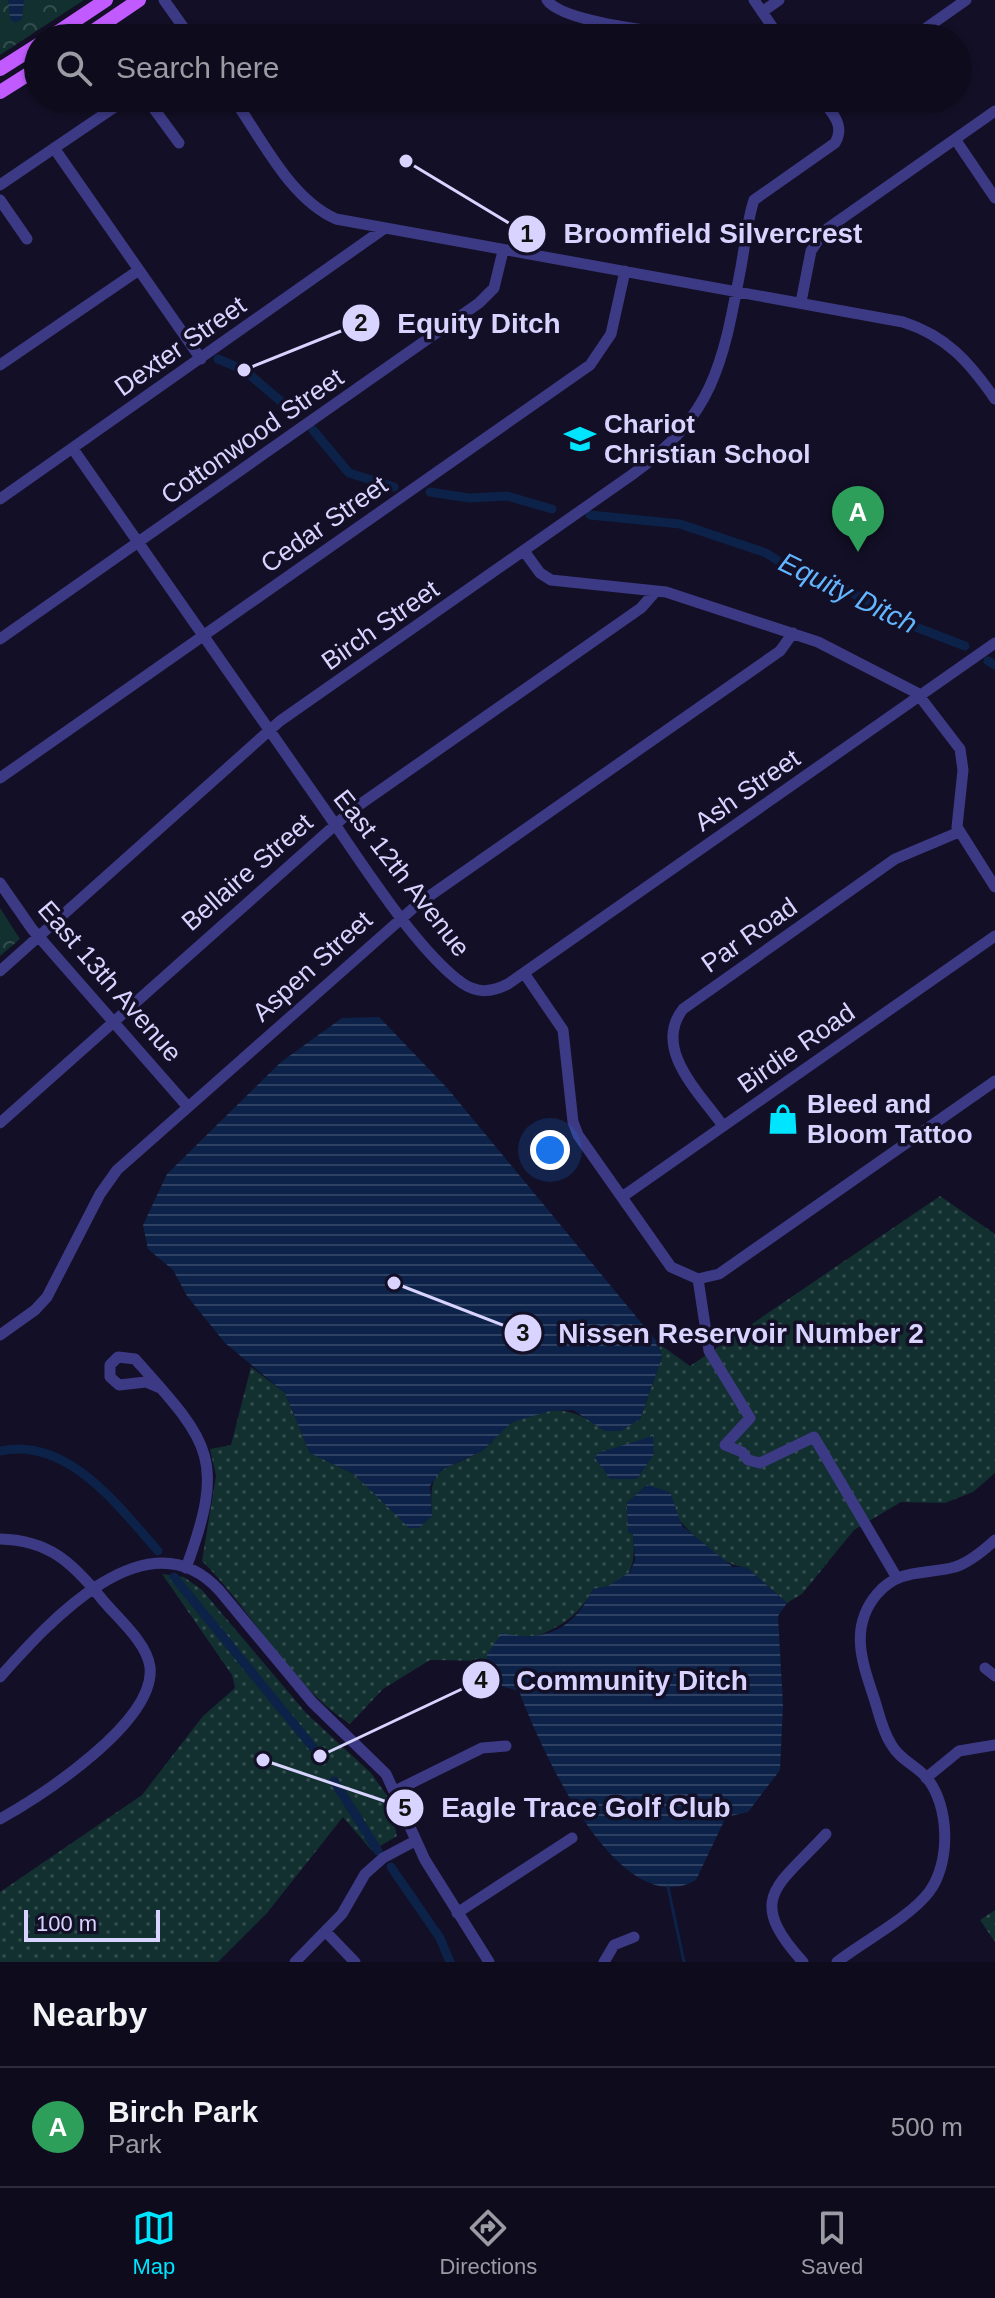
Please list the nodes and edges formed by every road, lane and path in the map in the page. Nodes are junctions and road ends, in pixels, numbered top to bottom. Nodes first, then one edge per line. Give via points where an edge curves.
1 (106, 0) edge
2 (139, 0) edge
3 (164, 0) edge
4 (547, 0) edge
5 (754, 0) edge
6 (779, 0) edge
7 (966, 0) edge
8 (762, 12) junction
9 (70, 24) edge
10 (104, 24) edge
11 (181, 24) edge
12 (626, 24) edge
13 (770, 24) edge
14 (932, 24) edge
15 (24, 54) edge
16 (0, 69) edge
17 (24, 77) edge
18 (0, 92) edge
19 (995, 111) edge
20 (107, 112) edge
21 (156, 112) edge
22 (243, 112) edge
23 (831, 112) edge
24 (955, 139) junction
25 (179, 143) dead end
26 (54, 148) junction
27 (0, 185) edge
28 (995, 198) edge
29 (0, 200) edge
30 (385, 228) junction
31 (27, 239) dead end
32 (503, 251) junction
33 (139, 270) junction
34 (625, 271) junction
35 (737, 291) junction
36 (801, 302) junction
37 (201, 359) junction
38 (0, 365) edge
39 (995, 399) edge
40 (73, 449) junction
41 (0, 499) edge
42 (138, 542) junction
43 (524, 551) junction
44 (656, 591) junction
45 (793, 633) junction
46 (203, 635) junction
47 (0, 639) edge
48 (995, 643) edge
49 (919, 695) junction
50 (269, 730) junction
51 (0, 778) edge
52 (335, 824) junction
53 (959, 832) junction
54 (0, 883) edge
55 (995, 887) edge
56 (402, 916) junction
57 (38, 936) junction
58 (995, 936) edge
59 (0, 971) edge
60 (524, 973) junction
61 (113, 1021) junction
62 (995, 1081) edge
63 (188, 1107) junction
64 (0, 1123) edge
65 (723, 1126) junction
66 (622, 1197) junction
67 (698, 1279) junction
68 (0, 1335) edge
69 (160, 1388) dead end
70 (0, 1539) edge
71 (995, 1540) edge
72 (186, 1568) junction
73 (897, 1578) junction
74 (94, 1589) junction
75 (0, 1677) edge
76 (995, 1745) edge
77 (506, 1746) dead end
78 (926, 1778) junction
79 (397, 1790) junction
80 (0, 1819) edge
81 (826, 1834) dead end
82 (572, 1838) dead end
83 (415, 1841) junction
84 (457, 1913) junction
85 (326, 1932) junction
86 (634, 1937) dead end
87 (295, 1962) edge
88 (355, 1962) edge
89 (489, 1962) edge
90 (604, 1962) edge
91 (803, 1962) edge
92 (837, 1962) edge

1 - 9 main road
2 - 10 main road
3 - 11 street
4 - 12 street via 555,9
5 - 8 street
6 - 8 street
7 - 14 street
8 - 13 street
15 - 16 main road
17 - 18 main road
19 - 24 street
20 - 26 street
21 - 25 street
22 - 30 street via 310,205 336,219
23 - 35 street, Birch Street via 839,125 835,143 754,200
24 - 28 street
24 - 36 street via 824,231 811,251
26 - 27 street
26 - 33 street
29 - 31 street
30 - 32 street
30 - 37 street, Dexter Street
32 - 34 street
32 - 42 street, Cottonwood Street via 494,288 479,303
33 - 37 street
33 - 38 street
34 - 35 street
34 - 46 street, Cedar Street via 611,334 590,365
35 - 36 street
35 - 43 street, Birch Street via 719,370 684,430 659,455
36 - 39 street via 929,332 956,349
37 - 40 street, Dexter Street
40 - 41 street, Dexter Street
40 - 42 street, East 12th Avenue
42 - 46 street, East 12th Avenue
42 - 47 street, Cottonwood Street
43 - 44 street via 540,573 558,582
43 - 50 street, Birch Street
44 - 45 street
44 - 52 street, Bellaire Street via 641,608
45 - 49 street
45 - 56 street, Aspen Street via 780,651
46 - 50 street, East 12th Avenue
46 - 51 street, Cedar Street
48 - 49 street, Ash Street
49 - 53 street via 962,753
49 - 60 street, Ash Street
50 - 52 street, East 12th Avenue
50 - 57 street, Birch Street
52 - 56 street, East 12th Avenue
52 - 61 street, Bellaire Street
53 - 55 street
53 - 65 street, Par Road via 895,859 683,1009 671,1030 674,1053
54 - 57 street, East 13th Avenue
56 - 60 street, East 12th Avenue via 470,988 492,991
56 - 63 street, Aspen Street
57 - 59 street, Birch Street
57 - 61 street, East 13th Avenue
58 - 65 street, Birdie Road
60 - 66 street via 563,1030 578,1135
61 - 63 street, East 13th Avenue
61 - 64 street, Bellaire Street
62 - 67 street via 719,1274
63 - 68 street, Aspen Street via 117,1170 47,1297
65 - 66 street, Birdie Road
66 - 67 street via 671,1267
67 - 73 street via 709,1351 750,1418 725,1445 760,1463 814,1437
69 - 72 street via 195,1433 208,1475 206,1514
70 - 74 street via 52,1550
71 - 73 street via 956,1567
72 - 74 street via 140,1564
72 - 79 street via 214,1585 312,1702 380,1766
73 - 78 street via 868,1607 860,1627 860,1650 894,1750
74 - 75 street via 39,1634
74 - 80 street via 147,1658 148,1685 98,1752 43,1795
76 - 78 street via 959,1751
77 - 79 street via 482,1748
78 - 92 street via 943,1811 937,1879 922,1900
79 - 83 street
81 - 91 street via 772,1899 775,1929
82 - 84 street
83 - 84 street
83 - 85 street via 365,1874
84 - 89 street
85 - 87 street
85 - 88 street
86 - 90 street via 614,1945

